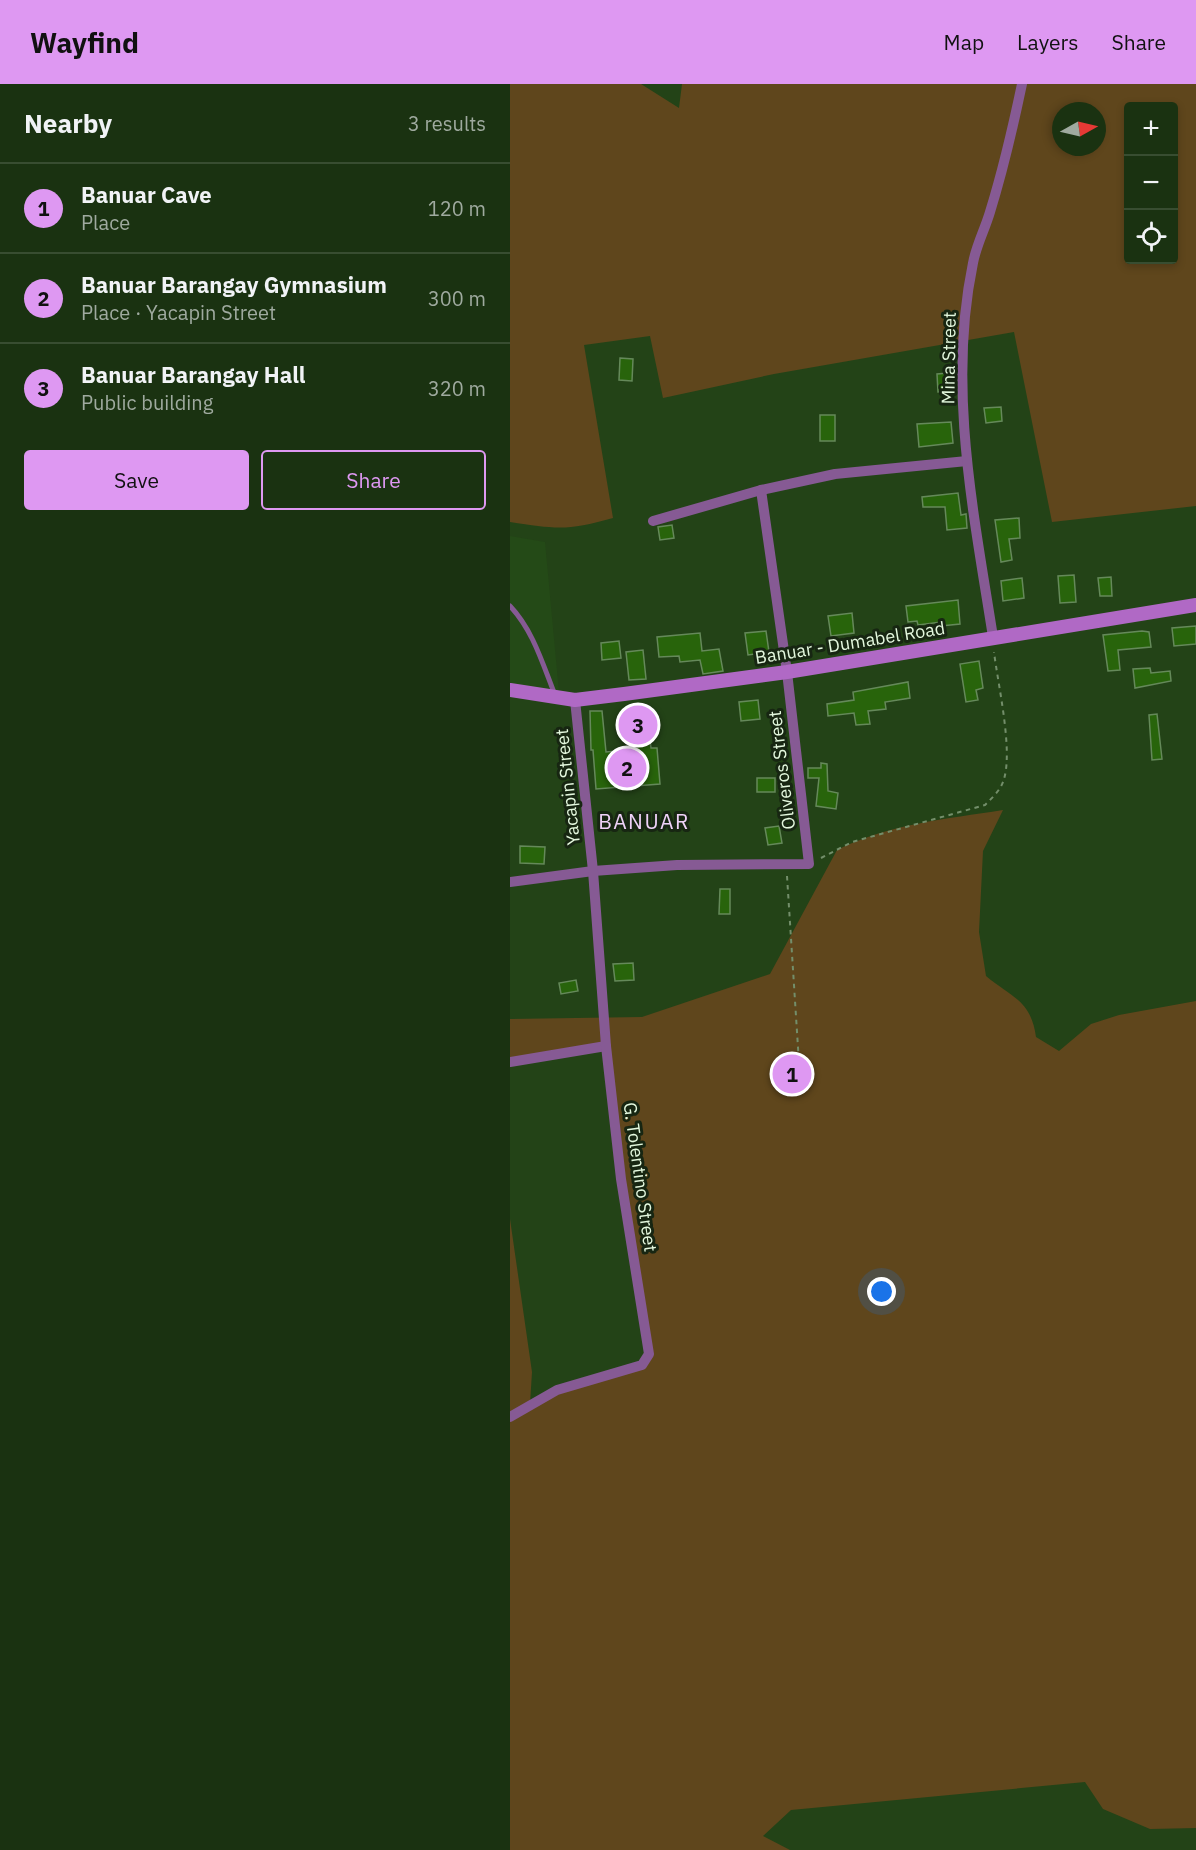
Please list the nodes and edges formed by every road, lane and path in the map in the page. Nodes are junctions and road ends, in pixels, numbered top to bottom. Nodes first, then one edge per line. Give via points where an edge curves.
1 (1022, 84) edge
2 (967, 461) junction
3 (761, 490) junction
4 (653, 521) dead end
5 (1196, 605) edge
6 (510, 606) edge
7 (993, 638) junction
8 (787, 672) junction
9 (510, 690) edge
10 (556, 697) junction
11 (575, 700) junction
12 (809, 864) junction
13 (787, 865) junction
14 (593, 871) junction
15 (510, 882) edge
16 (606, 1046) junction
17 (510, 1062) edge
18 (799, 1064) dead end
19 (510, 1417) edge

1 - 2 street, Mina Street via 990,212 973,261 965,311 962,364
2 - 3 street via 835,474
2 - 7 street, Mina Street
3 - 4 street
3 - 8 street, Oliveros Street
5 - 7 street, Banuar - Dumabel Road
6 - 10 lane via 538,651
7 - 8 street, Banuar - Dumabel Road
7 - 12 path via 1006,748 1005,778 999,791 985,806 852,842
8 - 11 street, Banuar - Dumabel Road
8 - 12 street, Oliveros Street
9 - 10 street, Banuar - Dumabel Road
10 - 11 street, Banuar - Dumabel Road
11 - 14 street, Yacapin Street
12 - 13 street
13 - 14 street via 713,863
13 - 18 path
14 - 15 street
14 - 16 street, G. Tolentino Street
16 - 17 street
16 - 19 street, G. Tolentino Street via 621,1179 649,1354 635,1368 557,1390

